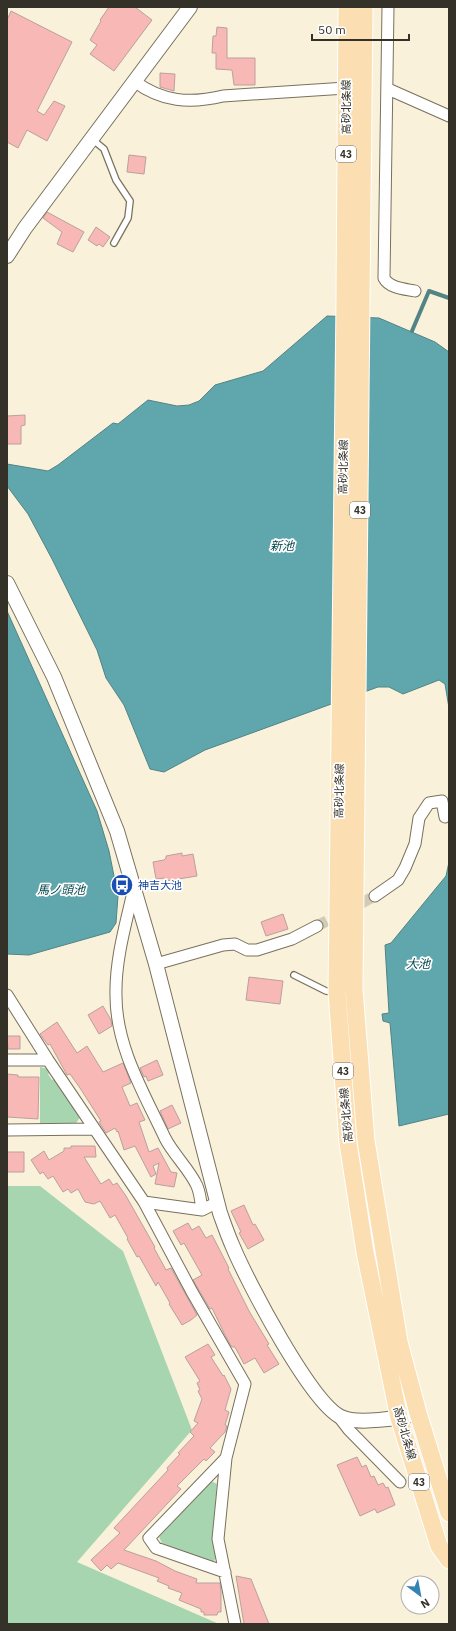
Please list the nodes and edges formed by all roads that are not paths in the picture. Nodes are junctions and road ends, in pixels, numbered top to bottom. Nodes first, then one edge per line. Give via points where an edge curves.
1 (190, 7) edge
2 (347, 7) edge
3 (364, 7) edge
4 (388, 7) edge
5 (134, 81) junction
6 (346, 88) junction
7 (388, 89) junction
8 (449, 116) edge
9 (91, 138) junction
10 (114, 242) dead end
11 (7, 256) edge
12 (415, 291) dead end
13 (354, 299) junction
14 (7, 583) edge
15 (445, 817) dead end
16 (134, 886) junction
17 (375, 896) tunnel mouth
18 (317, 926) tunnel mouth
19 (156, 964) junction
20 (294, 975) dead end
21 (337, 992) junction
22 (7, 995) edge
23 (7, 1060) edge
24 (48, 1060) junction
25 (94, 1129) junction
26 (7, 1130) edge
27 (144, 1202) junction
28 (218, 1202) junction
29 (202, 1210) junction
30 (418, 1413) junction
31 (339, 1417) junction
32 (399, 1418) junction
33 (226, 1458) junction
34 (400, 1482) dead end
35 (449, 1513) edge
36 (449, 1560) edge
37 (225, 1572) junction
38 (235, 1624) edge

1 - 5 street
2 - 6 main road, 高砂北条線 / 43
3 - 13 main road, 高砂北条線 / 43
4 - 7 street
5 - 6 street via 154,94 180,100
5 - 9 street
6 - 13 main road, 高砂北条線 / 43
7 - 8 street
7 - 12 street via 384,278 391,285
9 - 10 lane via 104,149 116,180 130,201 128,218
9 - 11 street
13 - 21 main road, 高砂北条線 / 43 via 340,719
13 - 30 main road, 高砂北条線 / 43 via 358,722 354,989 366,1141 399,1342
14 - 16 street via 54,677 89,760 117,831
15 - 17 street via 442,801 429,803 420,818 415,844 406,868 398,880
16 - 19 street
16 - 29 street via 117,970 119,1025 137,1078 167,1142 197,1186
18 - 19 street via 292,939 256,950 247,950 235,944 223,945
19 - 28 street
20 - 21 lane via 326,991
21 - 32 main road, 高砂北条線 / 43 via 348,1143 365,1252
22 - 24 street
23 - 24 street
24 - 25 street
25 - 26 street
25 - 27 street
27 - 29 street
27 - 33 street via 245,1384
28 - 29 street
28 - 31 street via 232,1246 264,1308 315,1392
30 - 32 street
30 - 35 main road, 高砂北条線 / 43
31 - 32 street via 362,1420
31 - 34 street
32 - 36 main road, 高砂北条線 / 43 via 438,1546
33 - 37 street via 218,1539
33 - 37 street via 149,1538 156,1548
37 - 38 street

